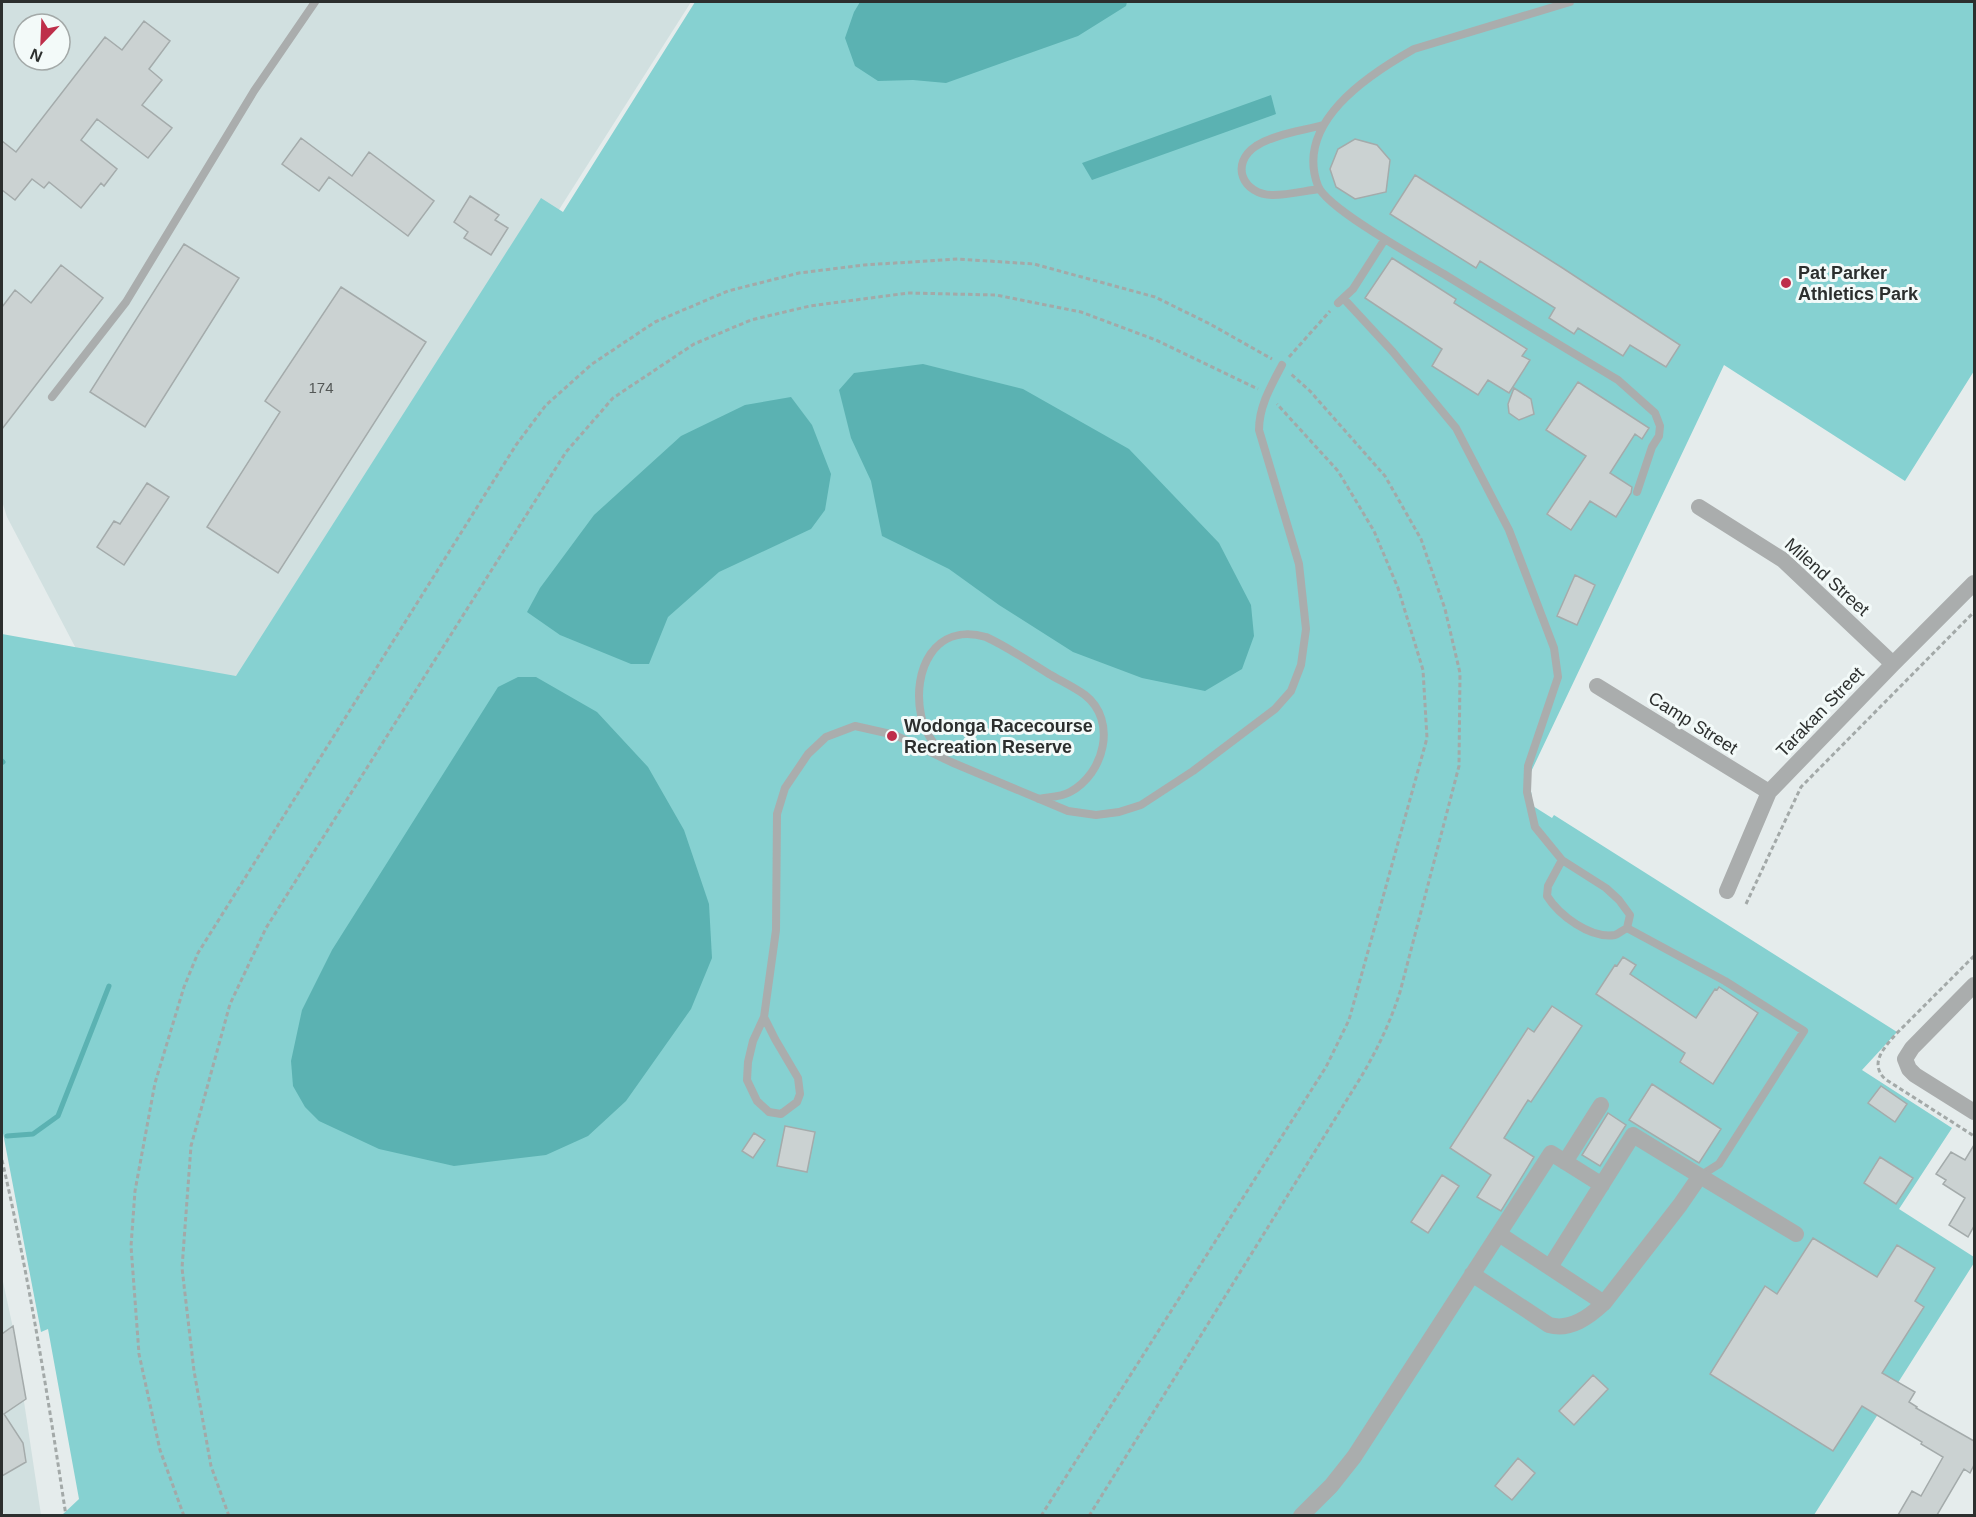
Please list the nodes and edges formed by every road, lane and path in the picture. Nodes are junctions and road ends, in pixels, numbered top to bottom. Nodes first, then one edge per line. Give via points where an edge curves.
1 (315, 2) edge
2 (1570, 2) edge
3 (1323, 125) junction
4 (1319, 189) junction
5 (1385, 239) junction
6 (1341, 301) junction
7 (1282, 365) junction
8 (1267, 393) junction
9 (52, 397) dead end
10 (1637, 492) dead end
11 (1699, 507) dead end
12 (1974, 583) edge
13 (1974, 612) edge
14 (1893, 664) junction
15 (1597, 686) dead end
16 (945, 759) junction
17 (1770, 792) junction
18 (1038, 800) junction
19 (1563, 860) junction
20 (1727, 891) dead end
21 (1746, 904) dead end
22 (1627, 928) junction
23 (1974, 985) edge
24 (764, 1017) junction
25 (1601, 1105) dead end
26 (1974, 1112) edge
27 (2, 1160) edge
28 (1565, 1162) junction
29 (1700, 1176) junction
30 (1602, 1185) junction
31 (1499, 1234) junction
32 (1796, 1234) dead end
33 (1550, 1267) junction
34 (1472, 1274) junction
35 (1604, 1303) junction
36 (66, 1515) edge
37 (184, 1515) edge
38 (229, 1515) edge
39 (1041, 1515) edge
40 (1089, 1515) edge
41 (1301, 1515) edge

1 - 9 lane via 255,91 126,302
2 - 3 lane via 1414,49 1360,85
3 - 4 lane via 1314,165
3 - 4 lane via 1267,140 1250,150 1240,167 1242,178 1262,194
4 - 5 lane
5 - 6 lane
5 - 10 lane via 1618,380 1655,413 1659,436
6 - 7 path
6 - 19 lane via 1427,391 1456,428 1509,530 1554,648 1558,677 1528,766 1527,792 1535,827
7 - 8 lane
7 - 37 path via 1155,297 1034,264 958,259 799,273 728,291 655,322 592,364 546,405 516,445 198,953 184,987 155,1083 135,1191 131,1246 139,1354 160,1450
7 - 40 path via 1385,476 1421,539 1445,609 1460,673 1459,766 1391,1020 1361,1077
8 - 18 lane via 1259,430 1299,564 1306,629 1301,665 1291,692 1248,730 1141,805 1096,815 1068,811
8 - 38 path via 1156,340 1081,312 996,295 908,293 810,306 751,320 694,344 614,398 566,452 266,928 230,1004 191,1146 182,1268 194,1371 211,1466
8 - 39 path via 1338,471 1374,531 1398,588 1423,670 1427,738 1349,1020 1326,1067
11 - 14 street, Milend Street via 1783,560
12 - 14 street, Tarakan Street
13 - 21 path via 1801,787
14 - 17 street, Tarakan Street
15 - 17 street, Camp Street
16 - 18 lane
16 - 18 lane via 921,717 918,684 935,647 959,633 971,632 996,641 1086,696 1099,711 1103,744 1093,772 1069,793
16 - 24 lane via 895,735 855,726 826,737 808,754 785,788 777,814 776,930
17 - 20 street, Tarakan Street
19 - 22 lane via 1619,900 1630,915
19 - 22 lane via 1548,886 1547,896 1556,910 1577,925 1598,933 1616,935
22 - 29 lane via 1725,981 1804,1031 1719,1164
23 - 26 street via 1905,1059 1915,1075
24 - 24 lane via 753,1041 747,1080 757,1101 769,1112 781,1114 797,1102 800,1085
25 - 28 street
27 - 36 path
28 - 30 street
28 - 31 street via 1551,1153
29 - 30 street via 1633,1135
29 - 32 street
29 - 35 street
30 - 33 street
31 - 33 street
31 - 34 street
33 - 35 street
34 - 35 street via 1536,1318 1558,1328 1591,1316
34 - 41 street via 1354,1457

